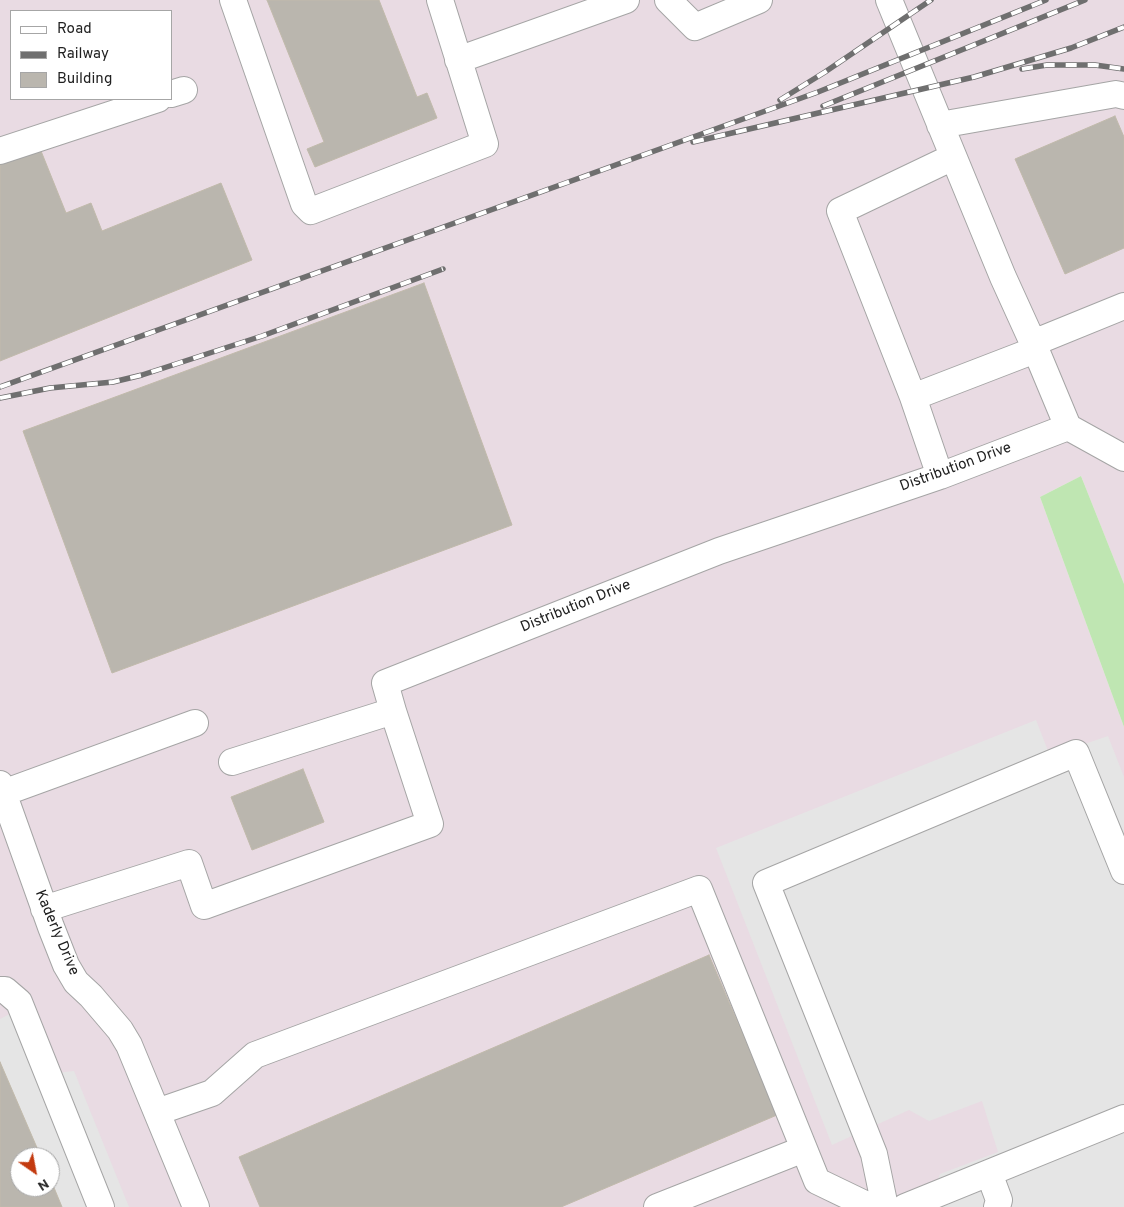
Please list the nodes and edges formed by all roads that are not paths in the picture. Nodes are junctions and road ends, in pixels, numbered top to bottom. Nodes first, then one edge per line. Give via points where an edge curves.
1 (233, 0) edge
2 (440, 0) edge
3 (626, 0) edge
4 (668, 0) edge
5 (759, 0) edge
6 (889, 0) edge
7 (458, 60) junction
8 (1124, 96) edge
9 (155, 100) edge
10 (940, 125) junction
11 (0, 151) edge
12 (953, 157) junction
13 (1124, 306) edge
14 (1034, 346) junction
15 (913, 397) junction
16 (1068, 427) junction
17 (1124, 458) edge
18 (940, 476) junction
19 (392, 711) junction
20 (195, 723) dead end
21 (232, 762) dead end
22 (2, 789) edge
23 (8, 832) edge
24 (1124, 871) edge
25 (44, 909) junction
26 (0, 990) edge
27 (157, 1112) junction
28 (1124, 1118) edge
29 (804, 1149) junction
30 (989, 1173) junction
31 (101, 1207) edge
32 (196, 1207) edge
33 (656, 1207) edge
34 (871, 1207) edge
35 (885, 1207) edge
36 (905, 1207) edge
37 (997, 1207) edge

1 - 7 street via 304,204 311,211 485,144
2 - 7 street
3 - 7 street
4 - 5 street via 695,27
6 - 10 street
8 - 10 street via 1116,94
9 - 11 street
10 - 12 street
12 - 14 street
12 - 15 street via 840,211
13 - 14 street
14 - 15 street
14 - 16 street
15 - 18 street
16 - 17 street
16 - 18 street, Distribution Drive
18 - 19 street, Distribution Drive via 719,551 385,683
19 - 21 street
19 - 25 street via 430,824 204,906 189,863
20 - 22 street
22 - 23 street, Kaderly Drive
23 - 25 street, Kaderly Drive
24 - 35 street via 1076,753 766,882 874,1154
25 - 27 street, Kaderly Drive via 76,982 120,1030 129,1045
26 - 31 street via 5,990 19,1002
27 - 29 street via 212,1093 254,1055 699,889
27 - 32 street, Kaderly Drive
28 - 30 street
29 - 33 street
29 - 34 street via 817,1181
30 - 36 street
30 - 37 street via 999,1200

